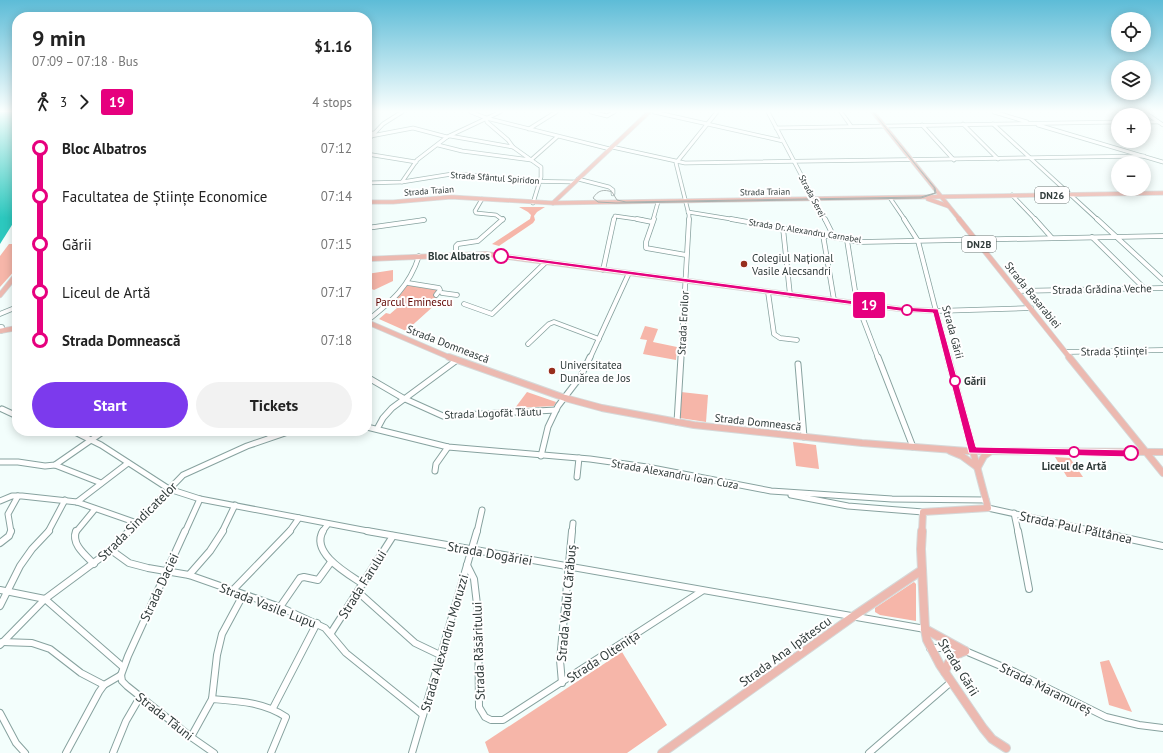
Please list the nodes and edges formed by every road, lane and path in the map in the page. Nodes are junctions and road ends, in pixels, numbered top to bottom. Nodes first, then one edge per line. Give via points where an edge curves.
1 (435, 147) edge
2 (447, 147) edge
3 (513, 147) edge
4 (546, 147) edge
5 (607, 147) edge
6 (688, 147) edge
7 (786, 147) edge
8 (901, 147) edge
9 (942, 147) edge
10 (986, 147) edge
11 (1018, 147) edge
12 (1113, 147) edge
13 (611, 148) junction
14 (372, 154) edge
15 (1144, 156) edge
16 (1111, 157) edge
17 (1030, 158) junction
18 (1151, 158) edge
19 (998, 159) junction
20 (531, 160) junction
21 (912, 160) junction
22 (954, 160) junction
23 (416, 162) junction
24 (676, 162) junction
25 (794, 162) junction
26 (1163, 162) edge
27 (577, 180) junction
28 (540, 181) junction
29 (402, 182) junction
30 (372, 183) edge
31 (1163, 193) edge
32 (613, 194) dead end
33 (1070, 194) junction
34 (1012, 196) junction
35 (921, 197) junction
36 (941, 197) junction
37 (890, 198) junction
38 (482, 199) junction
39 (813, 199) junction
40 (684, 201) junction
41 (372, 202) edge
42 (658, 202) junction
43 (533, 203) junction
44 (553, 203) junction
45 (949, 207) junction
46 (688, 212) junction
47 (424, 220) dead end
48 (652, 222) junction
49 (372, 227) edge
50 (783, 228) junction
51 (823, 235) junction
52 (1163, 236) edge
53 (834, 237) junction
54 (1092, 237) junction
55 (1116, 237) junction
56 (1052, 238) junction
57 (975, 239) junction
58 (847, 240) junction
59 (918, 241) junction
60 (456, 254) junction
61 (686, 255) junction
62 (419, 256) junction
63 (372, 259) edge
64 (546, 262) junction
65 (603, 270) junction
66 (629, 273) junction
67 (12, 280) edge
68 (685, 280) junction
69 (1163, 280) edge
70 (408, 283) junction
71 (1144, 288) junction
72 (1163, 288) edge
73 (1017, 291) junction
74 (442, 292) dead end
75 (768, 292) junction
76 (790, 294) junction
77 (0, 295) edge
78 (436, 295) dead end
79 (457, 295) dead end
80 (834, 300) junction
81 (857, 303) junction
82 (464, 304) dead end
83 (12, 308) edge
84 (1031, 308) junction
85 (936, 311) junction
86 (0, 314) edge
87 (372, 318) edge
88 (372, 324) edge
89 (12, 329) edge
90 (0, 330) edge
91 (599, 339) junction
92 (797, 340) dead end
93 (528, 344) dead end
94 (1163, 350) edge
95 (1066, 352) junction
96 (457, 360) junction
97 (798, 364) dead end
98 (372, 380) edge
99 (403, 398) junction
100 (565, 398) junction
101 (2, 408) dead end
102 (556, 410) junction
103 (12, 413) edge
104 (677, 422) junction
105 (372, 428) edge
106 (377, 429) junction
107 (83, 436) edge
108 (97, 436) edge
109 (271, 436) edge
110 (804, 437) junction
111 (91, 440) junction
112 (448, 447) junction
113 (913, 447) junction
114 (940, 449) junction
115 (972, 451) junction
116 (992, 451) junction
117 (1163, 452) edge
118 (1147, 453) junction
119 (541, 456) junction
120 (579, 458) junction
121 (0, 462) edge
122 (128, 463) junction
123 (55, 465) junction
124 (978, 468) junction
125 (435, 471) dead end
126 (1163, 473) edge
127 (577, 477) dead end
128 (101, 483) junction
129 (169, 489) junction
130 (771, 491) junction
131 (18, 496) junction
132 (65, 500) junction
133 (200, 500) junction
134 (986, 500) junction
135 (0, 501) edge
136 (77, 502) junction
137 (235, 505) junction
138 (988, 508) junction
139 (95, 509) junction
140 (482, 510) dead end
141 (923, 512) junction
142 (1014, 513) junction
143 (299, 518) junction
144 (138, 523) junction
145 (573, 523) dead end
146 (328, 524) junction
147 (393, 536) junction
148 (0, 543) edge
149 (1163, 546) edge
150 (111, 550) junction
151 (472, 550) junction
152 (331, 562) junction
153 (94, 564) junction
154 (467, 565) junction
155 (568, 567) junction
156 (922, 570) junction
157 (166, 571) junction
158 (189, 575) junction
159 (363, 584) junction
160 (1029, 589) dead end
161 (0, 590) edge
162 (232, 591) junction
163 (702, 591) junction
164 (8, 592) junction
165 (358, 592) junction
166 (243, 595) junction
167 (45, 599) junction
168 (0, 606) edge
169 (280, 607) junction
170 (854, 616) junction
171 (317, 623) junction
172 (924, 629) junction
173 (331, 633) junction
174 (1, 643) edge
175 (930, 648) junction
176 (965, 651) junction
177 (440, 655) junction
178 (123, 667) junction
179 (945, 672) junction
180 (121, 675) junction
181 (951, 682) junction
182 (562, 683) junction
183 (104, 685) junction
184 (140, 697) junction
185 (212, 700) junction
186 (273, 708) junction
187 (0, 713) edge
188 (423, 716) junction
189 (503, 720) joint
190 (1163, 728) edge
191 (191, 737) junction
192 (1006, 748) dead end
193 (205, 750) edge
194 (873, 751) edge
195 (25, 753) edge
196 (66, 753) edge
197 (112, 753) edge
198 (214, 753) edge
199 (271, 753) edge
200 (412, 753) edge
201 (662, 753) edge

1 - 23 street
2 - 20 street
3 - 20 street
4 - 20 street
5 - 13 street
6 - 24 street
7 - 25 street, Strada Serei
8 - 21 main road, Strada Basarabiei / DN2B
9 - 22 street
10 - 19 street
11 - 17 street
12 - 15 street
13 - 24 street
13 - 27 main road
14 - 23 street
16 - 17 street
17 - 19 street
17 - 33 street
18 - 26 street
19 - 22 street
20 - 28 street via 541,168
21 - 22 street
21 - 25 street
21 - 36 main road, Strada Basarabiei / DN2B
23 - 29 street
24 - 25 street
24 - 40 street, Strada Eroilor
25 - 39 street, Strada Serei
27 - 28 street, Strada Sfântul Spiridon
27 - 32 street, Strada Sfântul Spiridon via 610,187
27 - 44 main road
28 - 29 street, Strada Sfântul Spiridon via 452,174
28 - 43 street
29 - 30 street, Strada Sfântul Spiridon
31 - 33 main road, Strada Traian / DN26
33 - 34 main road, Strada Traian / DN26
33 - 55 street
34 - 36 main road, Strada Traian / DN26
34 - 56 street
35 - 36 main road, Strada Traian
35 - 37 main road, Strada Traian
35 - 45 main road
36 - 45 main road, Strada Basarabiei / DN2B
37 - 39 main road, Strada Traian
37 - 59 street, Strada Gării
38 - 41 main road, Strada Traian via 451,197
38 - 43 main road, Strada Traian
38 - 60 street via 476,213 496,215 504,220 478,241 458,244
39 - 40 main road, Strada Traian
39 - 53 street, Strada Serei
40 - 42 main road, Strada Traian
40 - 46 street, Strada Eroilor
42 - 44 main road, Strada Traian
42 - 48 street
43 - 44 main road, Strada Traian
45 - 57 main road, Strada Basarabiei / DN2B
46 - 50 street, Strada Dr. Alexandru Carnabel
46 - 61 street, Strada Eroilor
47 - 49 street
48 - 61 street via 646,248
48 - 65 street via 615,216
50 - 51 street, Strada Dr. Alexandru Carnabel
50 - 76 street
51 - 53 street, Strada Dr. Alexandru Carnabel
51 - 80 street
52 - 55 street, Strada Dr. Alexandru Carnabel
53 - 58 street, Strada Dr. Alexandru Carnabel
54 - 55 street, Strada Dr. Alexandru Carnabel
54 - 56 street, Strada Dr. Alexandru Carnabel
54 - 71 street
55 - 69 street
56 - 57 street, Strada Dr. Alexandru Carnabel
57 - 59 street, Strada Dr. Alexandru Carnabel
57 - 73 main road, Strada Basarabiei / DN2B
58 - 59 street, Strada Dr. Alexandru Carnabel
58 - 81 street
59 - 85 street, Strada Gării
60 - 62 main road
60 - 64 main road via 486,254
61 - 68 street, Strada Eroilor
62 - 63 main road
62 - 70 street
64 - 65 main road
64 - 82 street via 492,314
65 - 66 main road
66 - 68 main road
66 - 91 street
67 - 77 main road
68 - 75 main road
68 - 104 street, Strada Eroilor
70 - 78 street via 439,288
70 - 87 street
71 - 72 street, Strada Grădina Veche
71 - 73 street, Strada Grădina Veche
73 - 84 main road, Strada Basarabiei / DN2B
74 - 79 street
75 - 76 main road
75 - 92 street via 774,334 780,338
76 - 80 main road
80 - 81 main road
81 - 85 main road
81 - 113 street
83 - 86 street
84 - 85 street
84 - 95 main road, Strada Basarabiei / DN2B
85 - 115 main road, Strada Gării
88 - 96 main road, Strada Domnească
89 - 90 main road
91 - 93 street via 554,322
91 - 100 street via 580,376
94 - 95 street, Strada Științei
95 - 118 main road, Strada Basarabiei / DN2B
96 - 99 street
96 - 100 main road, Strada Domnească
97 - 110 street
98 - 99 street, Strada Logofăt Tăutu
99 - 102 street, Strada Logofăt Tăutu via 443,416
99 - 106 street
100 - 102 street
100 - 104 main road, Strada Domnească
101 - 103 street
102 - 119 street via 548,427
104 - 110 main road, Strada Domnească
105 - 106 street, Strada Alexandru Ioan Cuza
106 - 112 street, Strada Alexandru Ioan Cuza
107 - 111 street, Strada Dogăriei
108 - 111 street
109 - 129 street, Strada Sindicatelor via 194,469
110 - 113 main road, Strada Domnească
111 - 122 street, Strada Dogăriei
111 - 123 street
112 - 119 street, Strada Alexandru Ioan Cuza
112 - 125 street via 436,464
113 - 114 main road, Strada Domnească
114 - 115 main road, Strada Domnească
114 - 124 main road via 962,456
115 - 116 main road, Strada Domnească
115 - 124 main road, Strada Gării
116 - 118 main road, Strada Domnească
116 - 124 main road via 984,456
117 - 118 main road, Strada Domnească
118 - 126 main road, DN2B
119 - 120 street, Strada Alexandru Ioan Cuza
120 - 127 street
120 - 130 street, Strada Alexandru Ioan Cuza via 647,467
121 - 123 street
122 - 128 street
122 - 129 street, Strada Dogăriei
123 - 128 street
124 - 134 main road, Strada Gării
128 - 136 street
129 - 133 street, Strada Dogăriei
129 - 144 street, Strada Sindicatelor
130 - 134 street, Strada Alexandru Ioan Cuza via 892,499
130 - 141 street via 848,506
131 - 132 street
131 - 135 street
131 - 148 street via 8,514 11,533
132 - 136 street
132 - 164 street via 51,529 20,566
133 - 137 street, Strada Dogăriei
133 - 157 street, Strada Daciei
134 - 138 main road, Strada Gării
136 - 139 street
137 - 143 street, Strada Dogăriei
137 - 158 street via 210,553
138 - 141 main road
138 - 142 street, Strada Paul Păltânea
139 - 144 street
139 - 153 street via 78,528 74,537 75,544
140 - 151 street, Strada Alexandru Moruzzi
141 - 156 main road, Strada Gării
142 - 149 street, Strada Paul Păltânea
142 - 160 street
143 - 146 street, Strada Dogăriei
143 - 162 street via 289,532
144 - 150 street, Strada Sindicatelor
145 - 155 street, Strada Vadul Cărăbuș
146 - 147 street, Strada Dogăriei
146 - 152 street via 320,540 321,548
147 - 151 street, Strada Dogăriei
147 - 159 street, Strada Farului
150 - 153 street, Strada Sindicatelor
150 - 157 street, Strada Vasile Lupu via 134,566
151 - 154 street, Strada Alexandru Moruzzi
151 - 155 street, Strada Dogăriei
152 - 159 street
152 - 169 street via 318,580 304,576 300,578
153 - 167 street, Strada Sindicatelor
154 - 177 street, Strada Alexandru Moruzzi
154 - 189 street, Strada Răsăritului via 474,579 478,613 479,707 482,716 489,720
155 - 163 street, Strada Dogăriei
155 - 182 street, Strada Vadul Cărăbuș via 560,660
156 - 170 main road, Strada Ana Ipătescu
156 - 172 main road, Strada Gării
157 - 158 street, Strada Vasile Lupu via 174,570
157 - 178 street, Strada Daciei
158 - 162 street, Strada Vasile Lupu
159 - 165 street, Strada Farului
161 - 164 street
162 - 166 street, Strada Vasile Lupu
163 - 170 street, Strada Dogăriei
163 - 182 street, Strada Oltenița
164 - 167 street
164 - 168 street
165 - 173 street, Strada Farului
165 - 177 street via 415,643
166 - 169 street, Strada Vasile Lupu
166 - 185 street via 222,634
167 - 174 street, Strada Sindicatelor
167 - 178 street
169 - 171 street, Strada Vasile Lupu
170 - 172 street, Strada Dogăriei
170 - 201 main road, Strada Ana Ipătescu
171 - 173 street, Strada Vasile Lupu
171 - 186 street
172 - 175 main road, Strada Gării
172 - 176 main road
173 - 188 street, Strada Vasile Lupu via 338,644 360,665
174 - 183 street via 32,643 50,649 81,673
175 - 176 street, Strada Maramureș via 952,647
175 - 179 main road, Strada Gării
176 - 179 main road via 948,660
176 - 190 street, Strada Maramureș via 1015,672 1106,717
177 - 188 street, Strada Alexandru Moruzzi
178 - 180 street, Strada Daciei
179 - 181 main road, Strada Gării
180 - 183 street
180 - 184 street, Strada Tăuni via 122,681
181 - 192 main road, Strada Gării via 992,739
181 - 194 street
182 - 189 street, Strada Oltenița
183 - 196 street
184 - 191 street, Strada Tăuni
184 - 197 street
185 - 186 street
185 - 191 street
186 - 199 street via 286,717
187 - 195 street via 16,743
188 - 200 street, Strada Alexandru Moruzzi
191 - 193 street, Strada Tăuni
193 - 198 street, Strada Tăuni

